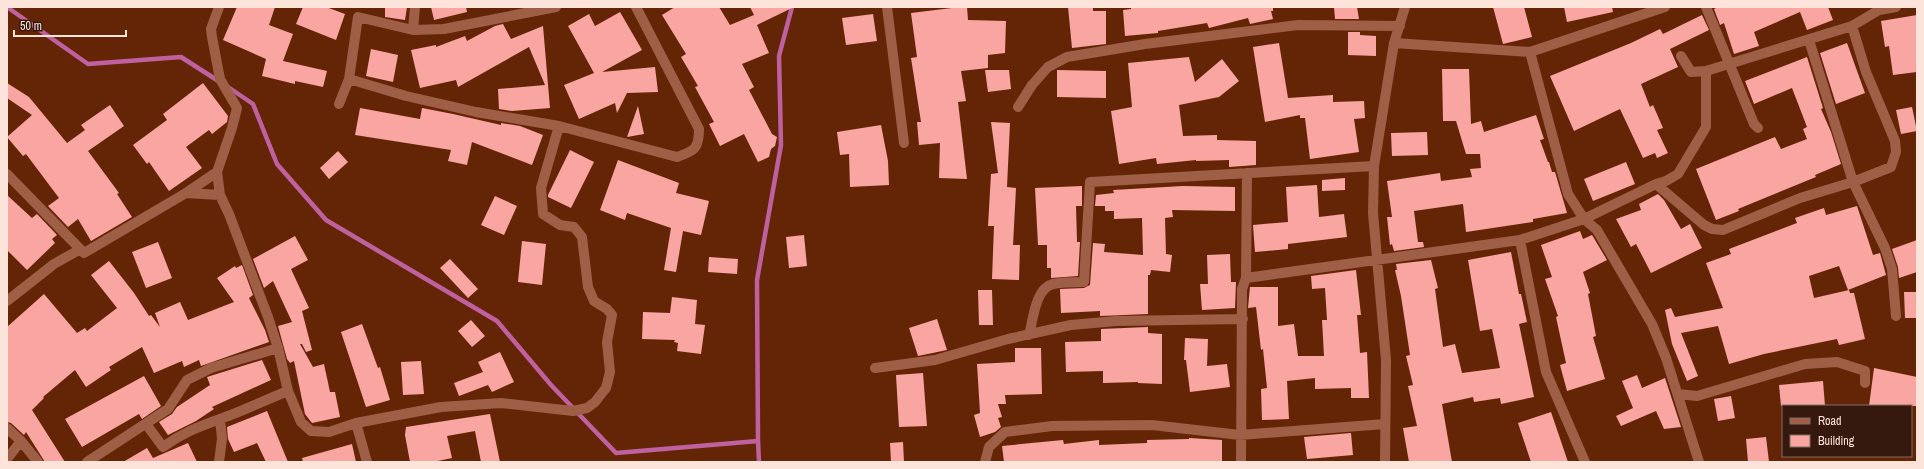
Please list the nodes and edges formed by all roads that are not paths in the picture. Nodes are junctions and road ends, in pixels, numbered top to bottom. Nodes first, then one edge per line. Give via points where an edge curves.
1 (219, 7) edge
2 (415, 7) edge
3 (556, 7) edge
4 (636, 7) edge
5 (887, 7) edge
6 (1405, 7) edge
7 (1665, 7) edge
8 (1706, 7) edge
9 (1896, 7) edge
10 (1878, 8) edge
11 (1400, 26) junction
12 (1852, 26) junction
13 (413, 30) junction
14 (1808, 40) junction
15 (1394, 43) junction
16 (1530, 52) junction
17 (1681, 56) dead end
18 (1729, 65) junction
19 (1706, 71) junction
20 (349, 79) junction
21 (339, 104) dead end
22 (1018, 107) dead end
23 (559, 126) junction
24 (1758, 128) dead end
25 (904, 143) dead end
26 (1374, 166) junction
27 (217, 172) junction
28 (1247, 173) junction
29 (7, 174) edge
30 (1853, 182) junction
31 (1656, 184) junction
32 (186, 193) junction
33 (220, 194) junction
34 (1584, 219) junction
35 (1520, 240) junction
36 (79, 250) junction
37 (1378, 261) junction
38 (1246, 278) junction
39 (7, 301) edge
40 (1896, 316) dead end
41 (1243, 320) junction
42 (1029, 335) junction
43 (278, 348) junction
44 (875, 368) dead end
45 (1865, 383) dead end
46 (288, 391) junction
47 (1678, 394) junction
48 (220, 419) junction
49 (356, 423) junction
50 (146, 424) junction
51 (1385, 424) junction
52 (7, 428) edge
53 (1240, 435) junction
54 (21, 442) junction
55 (7, 459) edge
56 (38, 462) edge
57 (87, 462) edge
58 (219, 462) edge
59 (367, 462) edge
60 (985, 462) edge
61 (1241, 462) edge
62 (1385, 462) edge
63 (1585, 462) edge
64 (1699, 462) edge

1 - 27 street via 211,29 212,37 220,79 237,108
2 - 13 street
3 - 13 street via 444,29
4 - 23 street via 699,129 699,143 691,153 677,157
5 - 25 street
6 - 11 street
7 - 16 street
8 - 18 street
9 - 10 street
10 - 12 street
11 - 15 street
11 - 22 street via 1298,25 1146,44 1067,57 1048,67
12 - 14 street
12 - 30 street via 1866,72 1895,141 1896,152 1890,167
13 - 20 street via 358,17
14 - 18 street
14 - 30 street
15 - 16 street
15 - 26 street
16 - 34 street via 1568,194
17 - 19 street via 1691,72
18 - 19 street
18 - 24 street
19 - 31 street via 1706,127 1678,174
20 - 21 street
20 - 23 street via 406,96 476,112
23 - 49 street via 541,188 543,214 560,225 574,227 582,237 588,288 594,301 612,315 607,342 610,372 606,388 587,408 573,411 501,403 441,407
26 - 28 street
26 - 37 street via 1373,213
27 - 32 street
27 - 33 street
28 - 38 street
28 - 42 street via 1090,182 1084,282 1052,284 1043,290
29 - 36 street
30 - 31 street via 1800,198 1723,230 1704,225
30 - 40 street via 1885,248 1892,269
31 - 34 street
32 - 33 street
32 - 36 street via 84,254
33 - 43 street
34 - 35 street
34 - 47 street via 1597,230 1652,324
35 - 37 street
35 - 63 street via 1546,372
36 - 39 street via 54,264
37 - 38 street
37 - 51 street via 1386,360
38 - 41 street via 1242,289
41 - 42 street via 1116,321 1071,325
41 - 53 street
42 - 44 street via 935,360
43 - 46 street
43 - 50 street via 211,368 187,380 168,409
45 - 47 street via 1866,371 1837,362 1805,364 1697,396
46 - 48 street
46 - 49 street via 301,422 311,431 329,432
47 - 64 street
48 - 50 street via 190,430 163,447
48 - 58 street via 222,439
49 - 59 street
50 - 57 street
51 - 53 street
51 - 62 street
52 - 54 street
53 - 60 street via 1152,425 1052,426 1005,432 989,447
53 - 61 street
54 - 55 street
54 - 56 street

